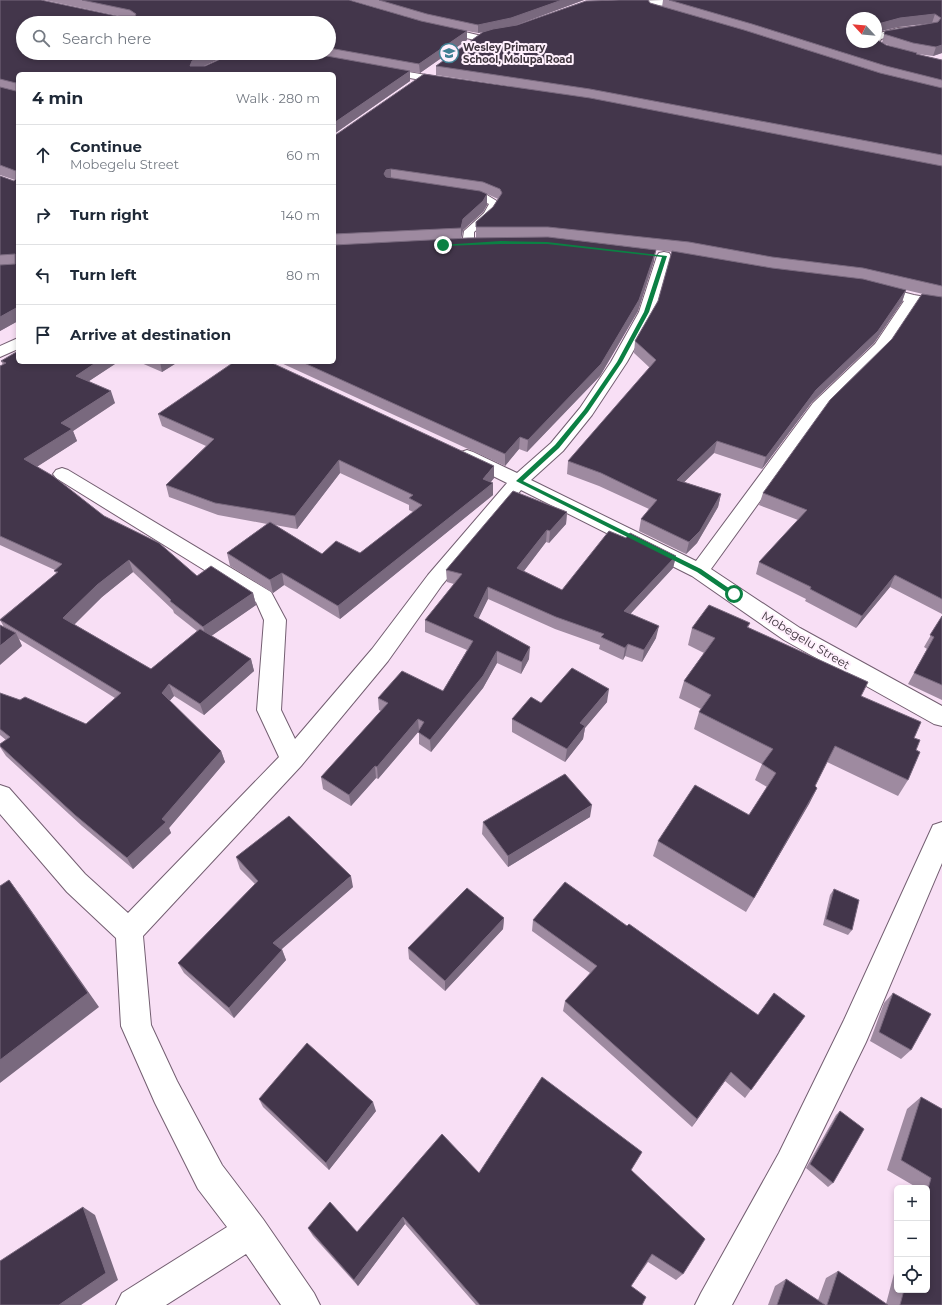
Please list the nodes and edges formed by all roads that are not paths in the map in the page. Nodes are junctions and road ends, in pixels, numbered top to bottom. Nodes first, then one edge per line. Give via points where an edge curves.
1 (688, 0) edge
2 (615, 4) edge
3 (638, 4) junction
4 (666, 12) edge
5 (433, 28) edge
6 (922, 29) edge
7 (490, 34) edge
8 (882, 36) edge
9 (479, 38) junction
10 (469, 45) edge
11 (881, 48) edge
12 (885, 50) edge
13 (367, 68) edge
14 (433, 70) dead end
15 (421, 78) junction
16 (460, 83) edge
17 (409, 87) edge
18 (455, 193) edge
19 (474, 243) joint
20 (454, 244) edge
21 (665, 256) dead end
22 (859, 285) edge
23 (913, 299) junction
24 (942, 304) edge
25 (16, 344) edge
26 (0, 352) edge
27 (454, 450) edge
28 (62, 474) dead end
29 (519, 481) junction
30 (699, 570) junction
31 (942, 717) edge
32 (292, 759) junction
33 (0, 796) edge
34 (942, 833) edge
35 (129, 932) junction
36 (251, 1231) junction
37 (134, 1305) edge
38 (302, 1305) edge
39 (713, 1305) edge

1 - 3 street
2 - 3 street
3 - 4 street
5 - 9 street
6 - 8 street
7 - 9 street
9 - 10 street
11 - 12 street
13 - 15 street
14 - 15 street
15 - 16 street
15 - 17 street
18 - 19 lane via 484,197 495,203 488,215 469,231
19 - 20 street
21 - 29 street via 647,312 619,362 586,411 557,446
22 - 23 street
23 - 24 street
23 - 30 street via 881,347 819,407
25 - 26 street
27 - 29 street, Mobegelu Street
28 - 32 street via 264,597 275,620 270,710
29 - 30 street, Mobegelu Street
29 - 32 street via 435,580 380,655
30 - 31 street, Mobegelu Street via 792,634
32 - 35 street
33 - 35 street via 76,883
34 - 39 street via 855,1031 790,1164
35 - 36 street via 136,1026 166,1092 210,1177
36 - 37 street
36 - 38 street

